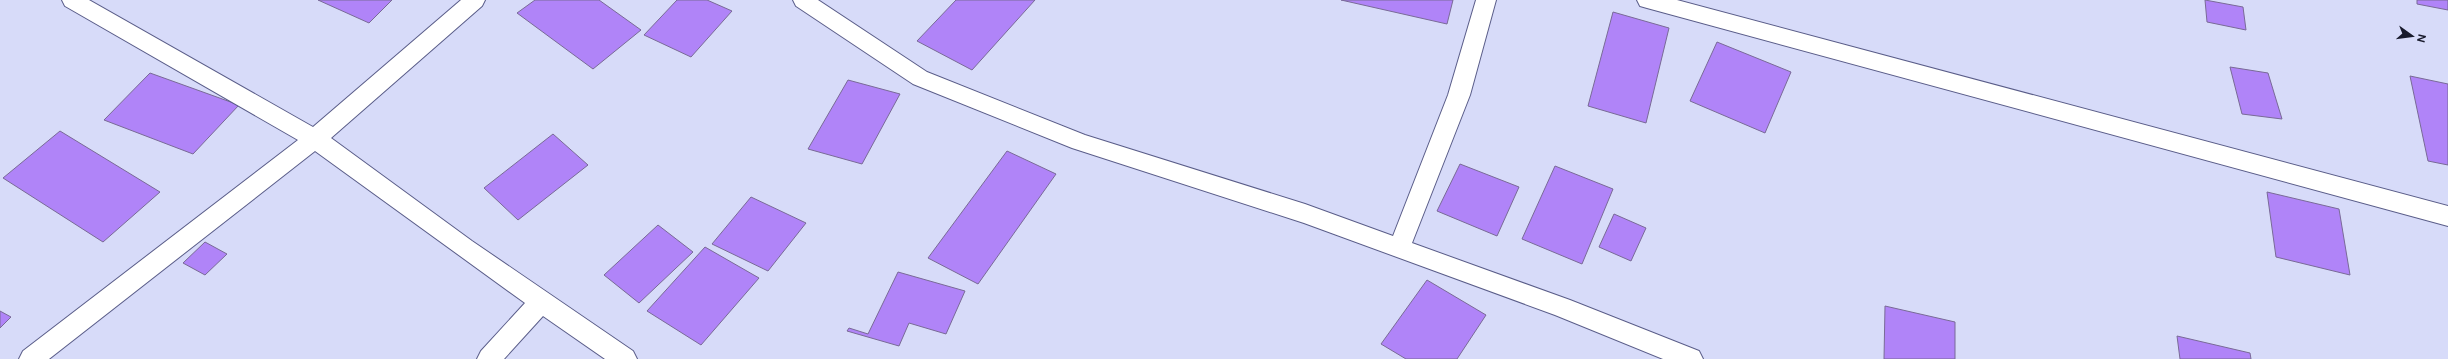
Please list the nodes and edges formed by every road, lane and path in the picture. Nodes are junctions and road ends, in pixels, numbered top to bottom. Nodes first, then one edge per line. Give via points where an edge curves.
1 (72, 0) edge
2 (475, 0) edge
3 (803, 0) edge
4 (1486, 0) edge
5 (1647, 0) edge
6 (315, 139) junction
7 (2448, 216) edge
8 (1399, 248) junction
9 (541, 301) junction
10 (31, 359) edge
11 (488, 359) edge
12 (625, 359) edge
13 (1690, 359) edge

1 - 6 street
2 - 6 street
3 - 8 street via 920,78 1080,142 1305,214
4 - 8 street via 1459,95
5 - 7 street
6 - 9 street
6 - 10 street
8 - 13 street via 1562,307
9 - 11 street
9 - 12 street

